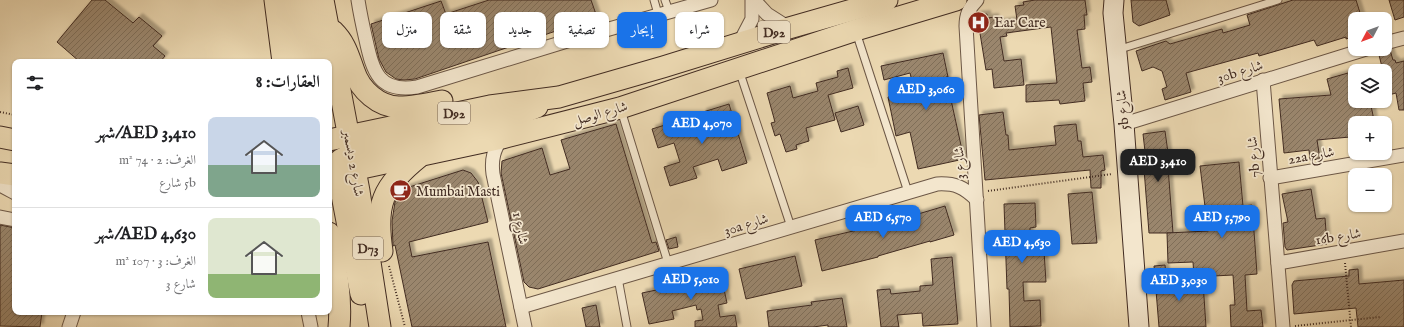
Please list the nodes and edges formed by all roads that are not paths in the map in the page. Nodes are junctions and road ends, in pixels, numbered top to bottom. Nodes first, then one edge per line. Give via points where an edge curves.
1 (275, 0) edge
2 (289, 0) edge
3 (304, 0) edge
4 (323, 0) edge
5 (358, 0) edge
6 (654, 0) edge
7 (753, 0) edge
8 (887, 0) edge
9 (956, 0) edge
10 (977, 0) edge
11 (1278, 0) edge
12 (707, 1) edge
13 (1112, 4) edge
14 (664, 8) edge
15 (328, 26) junction
16 (789, 28) junction
17 (856, 30) junction
18 (1404, 38) edge
19 (1392, 41) edge
20 (740, 42) junction
21 (1117, 50) junction
22 (1348, 54) edge
23 (283, 59) edge
24 (299, 59) edge
25 (315, 59) edge
26 (331, 59) edge
27 (738, 68) junction
28 (332, 69) edge
29 (1263, 80) junction
30 (559, 97) junction
31 (620, 108) junction
32 (1124, 124) junction
33 (0, 137) edge
34 (502, 138) junction
35 (12, 139) edge
36 (340, 155) edge
37 (1404, 155) edge
38 (421, 156) junction
39 (0, 173) edge
40 (12, 175) edge
41 (1270, 178) junction
42 (0, 185) edge
43 (12, 191) edge
44 (908, 192) junction
45 (977, 196) junction
46 (0, 217) edge
47 (12, 219) edge
48 (791, 227) junction
49 (1404, 242) edge
50 (332, 249) edge
51 (668, 263) junction
52 (1278, 263) junction
53 (618, 278) junction
54 (521, 307) junction
55 (73, 315) edge
56 (309, 315) edge
57 (330, 315) edge
58 (69, 327) edge
59 (311, 327) edge
60 (335, 327) edge
61 (339, 327) edge
62 (372, 327) edge
63 (380, 327) edge
64 (390, 327) edge
65 (525, 327) edge
66 (627, 327) edge
67 (984, 327) edge
68 (1139, 327) edge
69 (1287, 327) edge

1 - 23 main road
2 - 24 main road
3 - 25 main road
4 - 15 main road, شارع 2 ديسمبر / D73
5 - 14 street via 374,71 380,79 391,86 404,89 567,41
6 - 14 lane
7 - 16 street via 767,14
7 - 20 street via 752,19
8 - 16 main road, شارع الوصل / D92
9 - 17 main road, شارع الوصل / D92
10 - 45 street, شارع 3 via 970,8 966,20
11 - 21 lane
12 - 14 street
13 - 21 street, 5b شارع
15 - 26 main road, شارع 2 ديسمبر / D73
15 - 30 main road via 346,48 360,85 383,103 398,107 413,106 508,92 539,93
16 - 20 main road, شارع الوصل / D92
17 - 27 main road, شارع الوصل / D92
17 - 44 lane
18 - 19 street
20 - 30 main road, شارع الوصل / D92
21 - 32 street, 5b شارع
22 - 29 street, 30b شارع
27 - 31 main road, شارع الوصل / D92
27 - 48 lane
28 - 36 main road, شارع 2 ديسمبر / D73
29 - 32 street, 30b شارع
29 - 41 street, 7b شارع
30 - 36 main road, شارع الوصل / D92 via 490,106
31 - 34 main road, شارع الوصل / D92
31 - 51 lane
32 - 68 street, 5b شارع
33 - 35 main road
34 - 38 main road, شارع الوصل / D92
34 - 54 street, شارع 1 via 493,155 492,174
36 - 38 main road, شارع الوصل / D92
36 - 62 main road via 361,296
36 - 63 main road, شارع 2 ديسمبر / D73
37 - 41 street, 22a شارع
38 - 64 main road via 393,181 380,212 380,236 390,308
39 - 40 main road
41 - 52 street, 7b شارع
42 - 43 street
44 - 45 street, 30a شارع via 945,183 961,187
44 - 48 street, 30a شارع
45 - 67 street, شارع 3
46 - 47 street
48 - 51 street, 30a شارع
49 - 52 street, 16b شارع
50 - 61 main road, D73 via 338,280
51 - 53 street, 30a شارع
52 - 69 street, 7b شارع
53 - 54 street, 30a شارع
53 - 66 lane
54 - 65 street, شارع 1
55 - 58 street
56 - 59 street
57 - 60 main road

